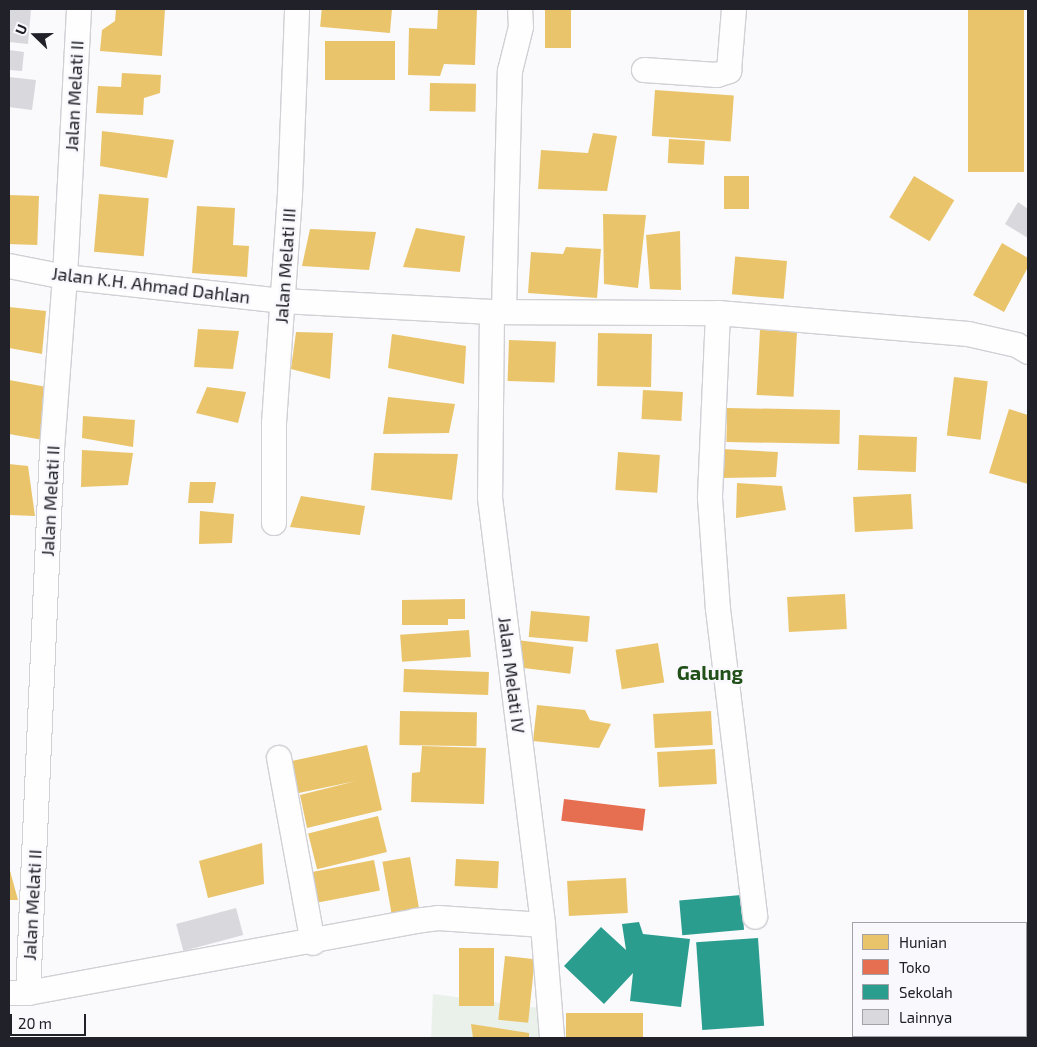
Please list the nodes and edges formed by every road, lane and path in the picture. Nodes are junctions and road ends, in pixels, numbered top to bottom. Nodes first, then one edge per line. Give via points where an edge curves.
1 (79, 9) edge
2 (297, 9) edge
3 (520, 9) edge
4 (734, 9) edge
5 (644, 70) dead end
6 (9, 266) edge
7 (65, 277) junction
8 (282, 300) junction
9 (498, 311) junction
10 (718, 313) junction
11 (1028, 352) edge
12 (274, 523) dead end
13 (279, 758) dead end
14 (755, 916) dead end
15 (544, 925) junction
16 (313, 943) junction
17 (18, 993) edge
18 (552, 1038) edge

1 - 7 street, Jalan Melati II
2 - 8 street, Jalan Melati III
3 - 9 street, Jalan Melati IV via 520,27 510,71
4 - 5 street via 729,71 717,75
6 - 7 street, Jalan K.H. Ahmad Dahlan
7 - 8 street, Jalan K.H. Ahmad Dahlan
7 - 17 street, Jalan Melati II
8 - 9 street, Jalan K.H. Ahmad Dahlan
8 - 12 street, Jalan Melati III via 274,422
9 - 10 street, Jalan K.H. Ahmad Dahlan
9 - 15 street, Jalan Melati IV via 490,498
10 - 11 street, Jalan K.H. Ahmad Dahlan via 968,334 1017,345
10 - 14 street via 710,498 718,609
13 - 16 street
15 - 16 street via 438,918
15 - 18 street, Jalan Melati IV
16 - 17 street

